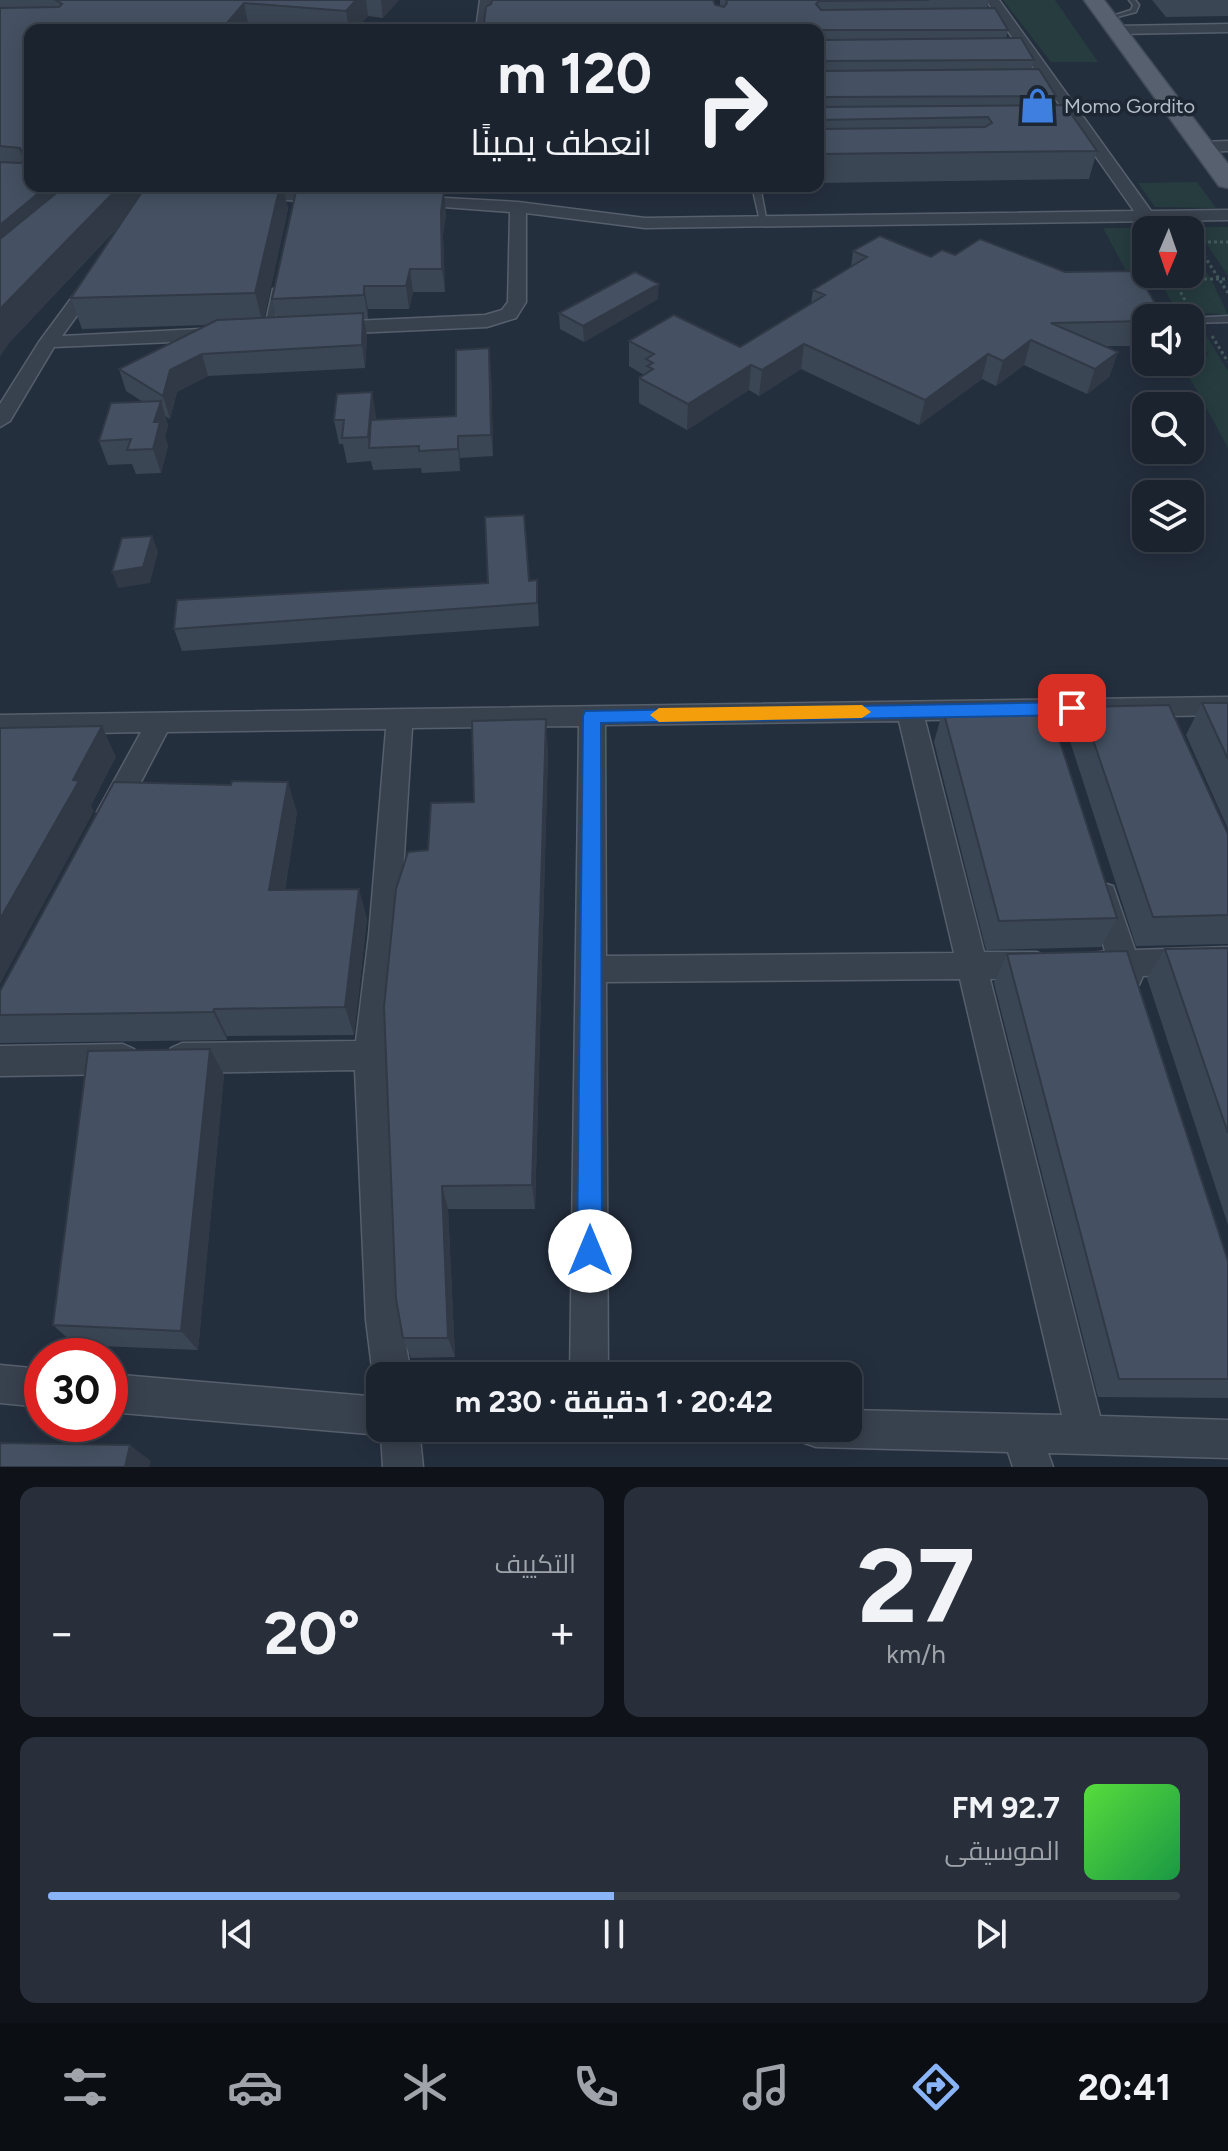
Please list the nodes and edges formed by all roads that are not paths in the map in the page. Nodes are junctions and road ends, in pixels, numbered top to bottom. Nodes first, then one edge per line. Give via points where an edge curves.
1 (1094, 0) edge
2 (1132, 0) edge
3 (987, 1) edge
4 (486, 3) edge
5 (501, 7) edge
6 (484, 24) edge
7 (1113, 24) junction
8 (1228, 28) edge
9 (1228, 146) edge
10 (1203, 147) junction
11 (1228, 181) edge
12 (757, 192) edge
13 (235, 194) edge
14 (478, 195) edge
15 (342, 198) edge
16 (387, 200) edge
17 (518, 207) junction
18 (1228, 215) edge
19 (1132, 216) edge
20 (1146, 216) joint
21 (764, 221) junction
22 (106, 263) edge
23 (277, 286) edge
24 (1228, 319) edge
25 (1204, 320) edge
26 (315, 329) edge
27 (261, 332) joint
28 (48, 342) junction
29 (0, 421) edge
30 (1228, 706) edge
31 (1157, 707) junction
32 (1043, 709) junction
33 (910, 711) junction
34 (592, 716) junction
35 (400, 719) junction
36 (159, 723) junction
37 (6, 733) edge
38 (1169, 734) edge
39 (1053, 739) edge
40 (101, 831) edge
41 (1096, 873) edge
42 (1228, 960) edge
43 (1124, 963) junction
44 (972, 967) junction
45 (591, 969) junction
46 (1138, 1007) edge
47 (370, 1055) junction
48 (0, 1061) edge
49 (390, 1362) edge
50 (589, 1362) edge
51 (0, 1384) edge
52 (24, 1386) edge
53 (128, 1395) edge
54 (366, 1415) edge
55 (862, 1433) edge
56 (1086, 1436) junction
57 (1228, 1439) edge
58 (401, 1442) edge
59 (1027, 1450) edge
60 (403, 1467) edge

1 - 7 main road
2 - 7 lane via 1134,11
3 - 20 street
4 - 5 lane
4 - 6 street
7 - 8 street
7 - 10 main road
9 - 10 street
10 - 11 main road
12 - 21 lane
13 - 15 street via 295,204
14 - 16 street
14 - 17 street
17 - 21 street via 645,223
17 - 26 street via 517,302 509,314 487,321
18 - 20 street
19 - 21 street
22 - 28 street
23 - 27 lane
24 - 25 lane
27 - 28 street
28 - 29 street
30 - 31 street
31 - 32 street
31 - 38 street
32 - 33 street
32 - 39 street
33 - 34 street
33 - 44 street
34 - 35 street
34 - 45 street
35 - 36 street
35 - 47 street
36 - 37 street
36 - 40 street
41 - 43 street
42 - 43 street
43 - 44 street
43 - 46 street
44 - 45 street
44 - 56 street
45 - 50 street
47 - 48 street
47 - 49 street
51 - 52 street
53 - 54 street
55 - 59 street
56 - 57 street
56 - 59 street
58 - 60 street

